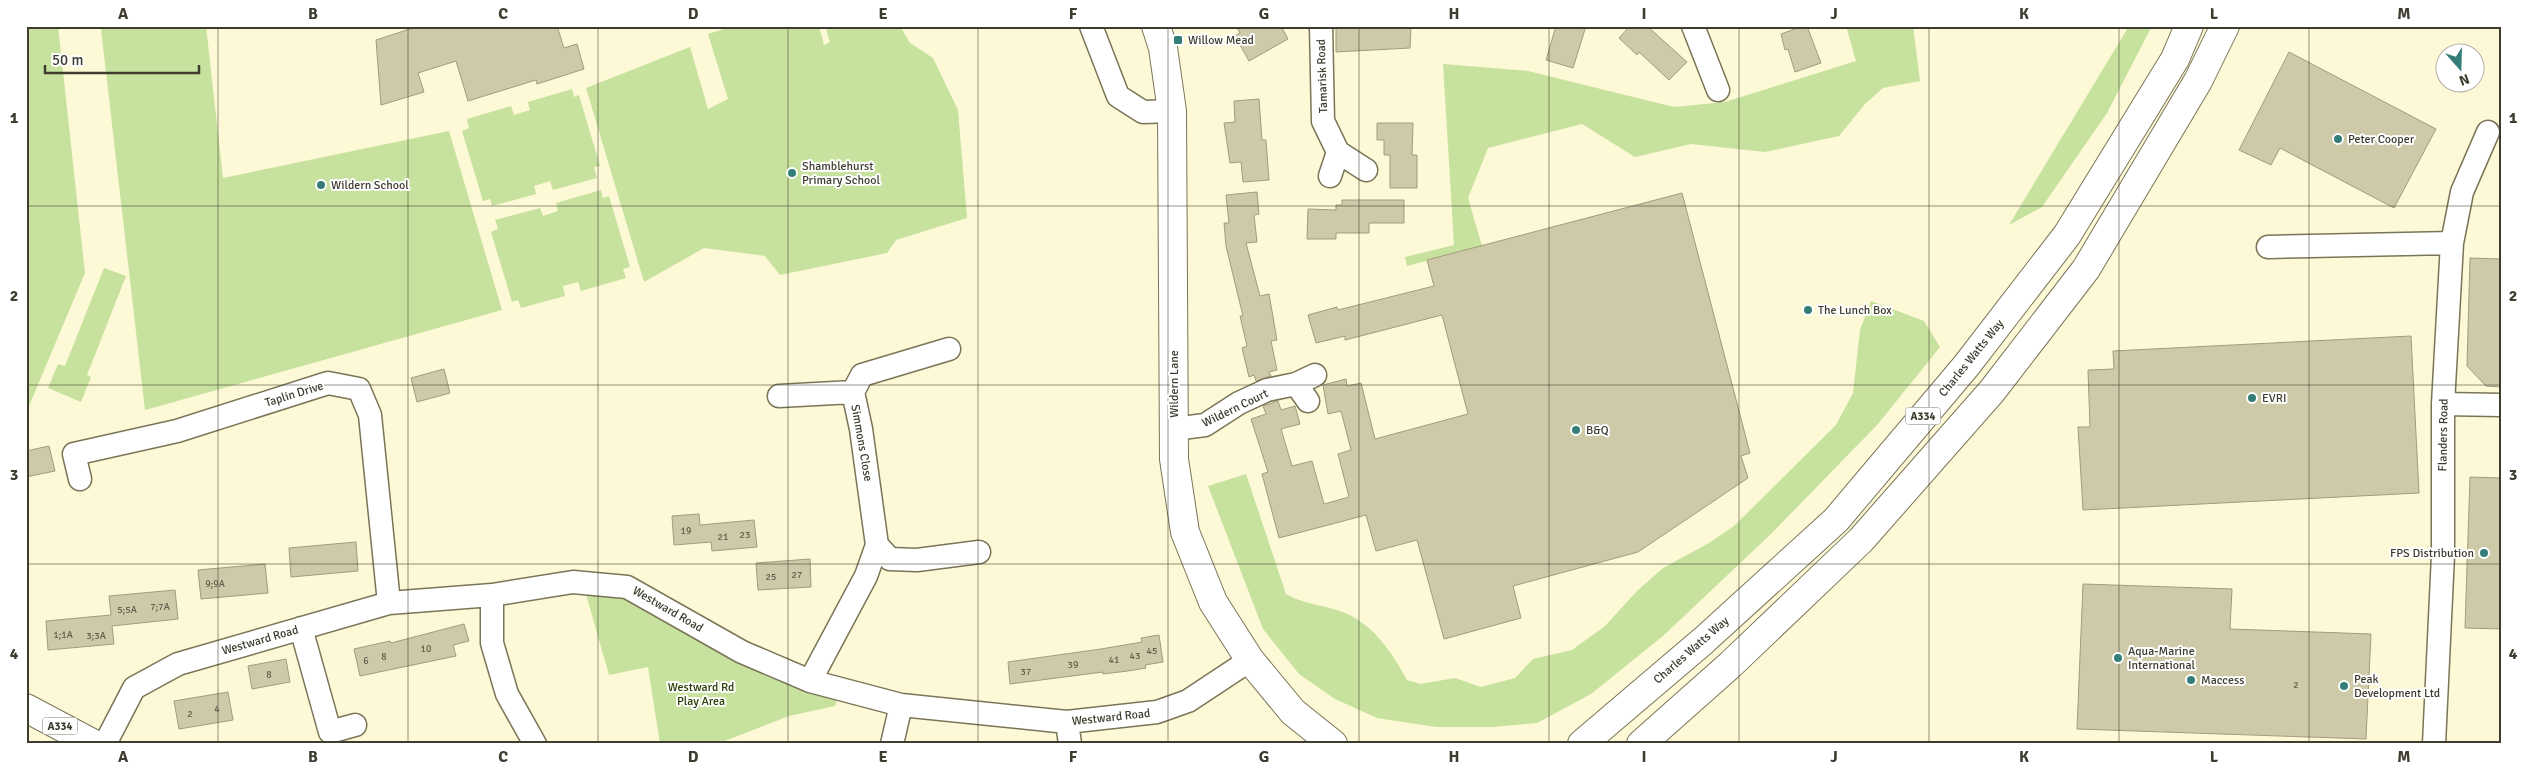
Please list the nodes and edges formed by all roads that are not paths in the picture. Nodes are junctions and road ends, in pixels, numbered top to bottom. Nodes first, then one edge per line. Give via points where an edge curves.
1 (1092, 26) edge
2 (1156, 26) edge
3 (1320, 26) edge
4 (1693, 26) edge
5 (2189, 26) edge
6 (2225, 26) edge
7 (1718, 90) dead end
8 (1172, 111) junction
9 (2488, 132) dead end
10 (1338, 152) junction
11 (1366, 170) dead end
12 (1330, 176) dead end
13 (2452, 243) junction
14 (2268, 247) dead end
15 (949, 349) dead end
16 (1306, 387) dead end
17 (853, 392) junction
18 (779, 396) dead end
19 (2443, 404) junction
20 (2501, 405) edge
21 (1174, 429) junction
22 (80, 479) dead end
23 (877, 545) junction
24 (980, 552) dead end
25 (492, 595) junction
26 (389, 603) junction
27 (301, 628) junction
28 (1250, 660) junction
29 (810, 681) junction
30 (901, 705) junction
31 (26, 708) edge
32 (1293, 712) junction
33 (355, 725) dead end
34 (1068, 733) edge
35 (525, 740) edge
36 (94, 744) edge
37 (105, 744) edge
38 (892, 744) edge
39 (1307, 744) edge
40 (1334, 744) edge
41 (1582, 744) edge
42 (1641, 744) edge
43 (2434, 744) edge

1 - 8 street via 1118,96 1143,112
2 - 8 main road, Wildern Lane via 1164,48
3 - 10 street, Tamarisk Road via 1323,121
4 - 7 street
5 - 41 main road, Charles Watts Way / A334 via 2175,59 2067,235 1960,374 1836,520
6 - 42 main road, A334 via 2198,81 2086,269 1992,391 1861,540 1730,666
8 - 21 main road, Wildern Lane
9 - 13 street, Flanders Road via 2462,192
10 - 11 street
10 - 12 street
13 - 14 street
13 - 19 street, Flanders Road
15 - 17 street, Simmons Close via 862,375
16 - 21 street, Wildern Court via 1268,390 1239,403 1205,425
17 - 18 street
17 - 23 street, Simmons Close
19 - 20 street
19 - 43 street, Flanders Road via 2443,555
21 - 28 main road, Wildern Lane via 1174,459 1185,532 1213,602
22 - 26 street, Taplin Drive via 74,454 177,431 328,384 359,389 370,414
23 - 24 street via 890,559 918,560
23 - 29 street, Simmons Close via 866,576
25 - 26 street, Westward Road
25 - 29 street, Westward Road via 573,582 627,587 742,652
25 - 35 street via 492,643
26 - 27 street, Westward Road
27 - 33 street via 330,732
27 - 37 street, Westward Road via 178,664 134,688
28 - 32 main road, Wildern Lane
28 - 34 street, Westward Road via 1188,701 1166,710
29 - 30 street, Westward Road
30 - 34 street, Westward Road
30 - 38 street
31 - 36 main road, A334
32 - 39 main road, Wildern Lane
32 - 40 main road, Wildern Lane

